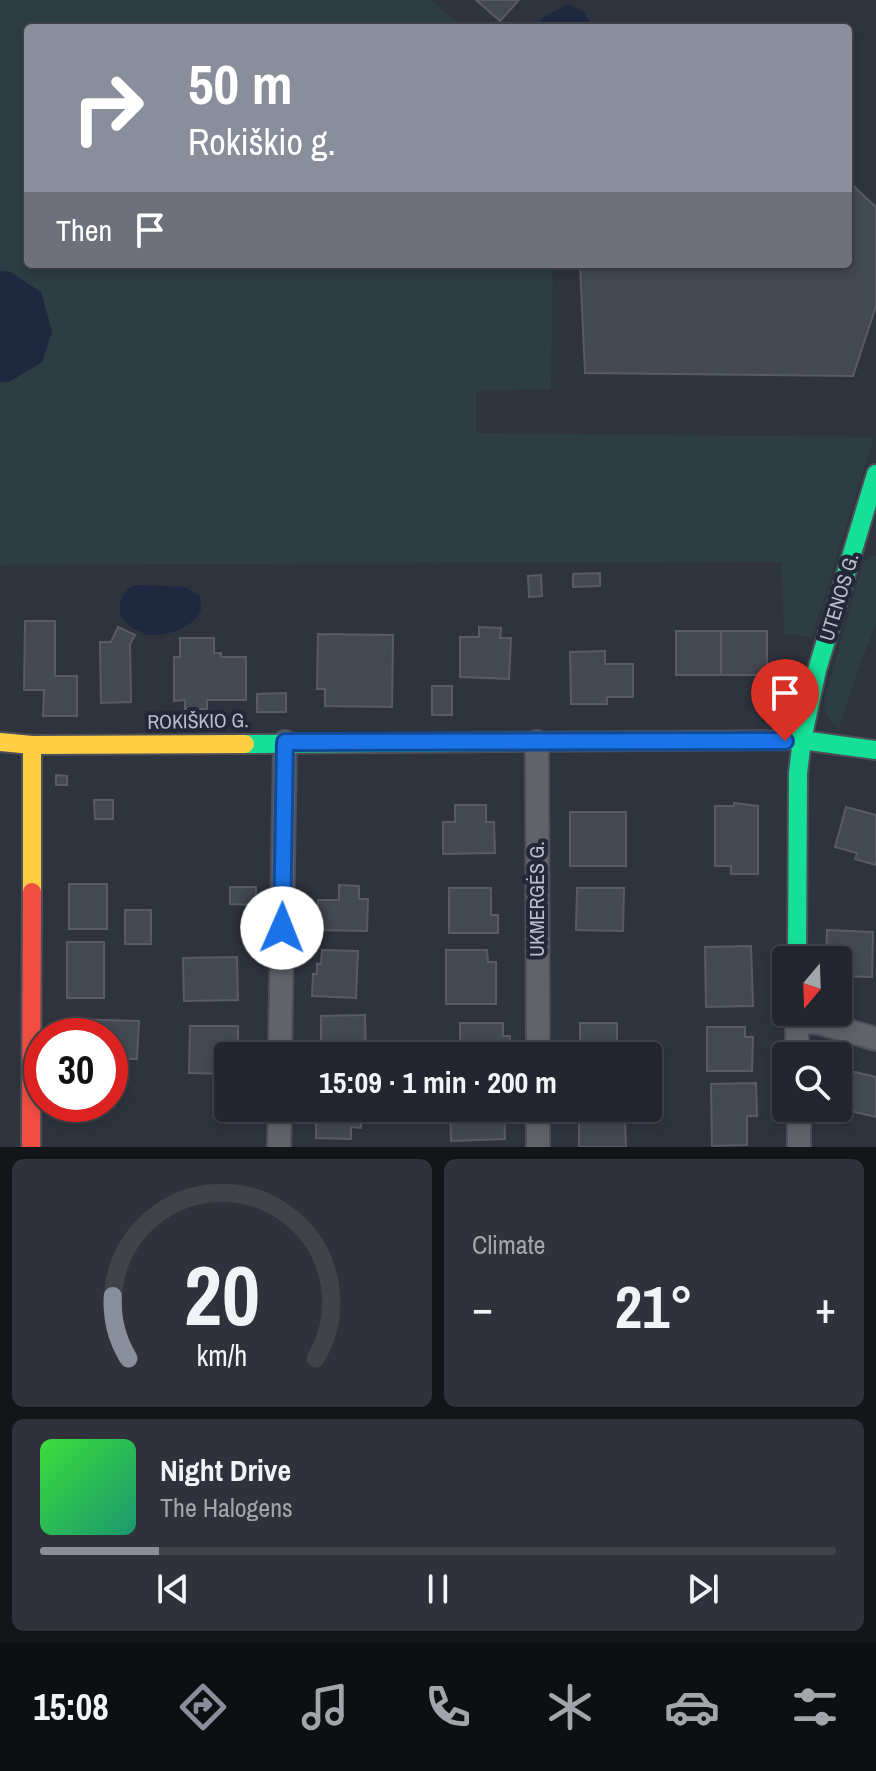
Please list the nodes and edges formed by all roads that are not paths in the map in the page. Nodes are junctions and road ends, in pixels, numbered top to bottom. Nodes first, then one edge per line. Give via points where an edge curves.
1 (876, 474) edge
2 (802, 740) junction
3 (0, 742) edge
4 (285, 742) junction
5 (537, 742) junction
6 (32, 745) junction
7 (876, 750) edge
8 (797, 946) edge
9 (830, 1026) edge
10 (876, 1039) edge
11 (280, 1042) edge
12 (538, 1042) edge
13 (280, 1122) edge
14 (538, 1122) edge
15 (799, 1122) edge
16 (31, 1147) edge
17 (279, 1147) edge
18 (538, 1147) edge
19 (799, 1147) edge

1 - 2 street, UTENOS G. via 817,670
2 - 5 street, ROKIŠKIO G.
2 - 7 street, ROKIŠKIO G.
2 - 8 street, UTENOS G.
3 - 6 street, ROKIŠKIO G.
4 - 5 street, ROKIŠKIO G.
4 - 6 street, ROKIŠKIO G.
4 - 11 street
5 - 12 street, UKMERGĖS G.
6 - 16 street
9 - 10 street
13 - 17 street
14 - 18 street
15 - 19 street

